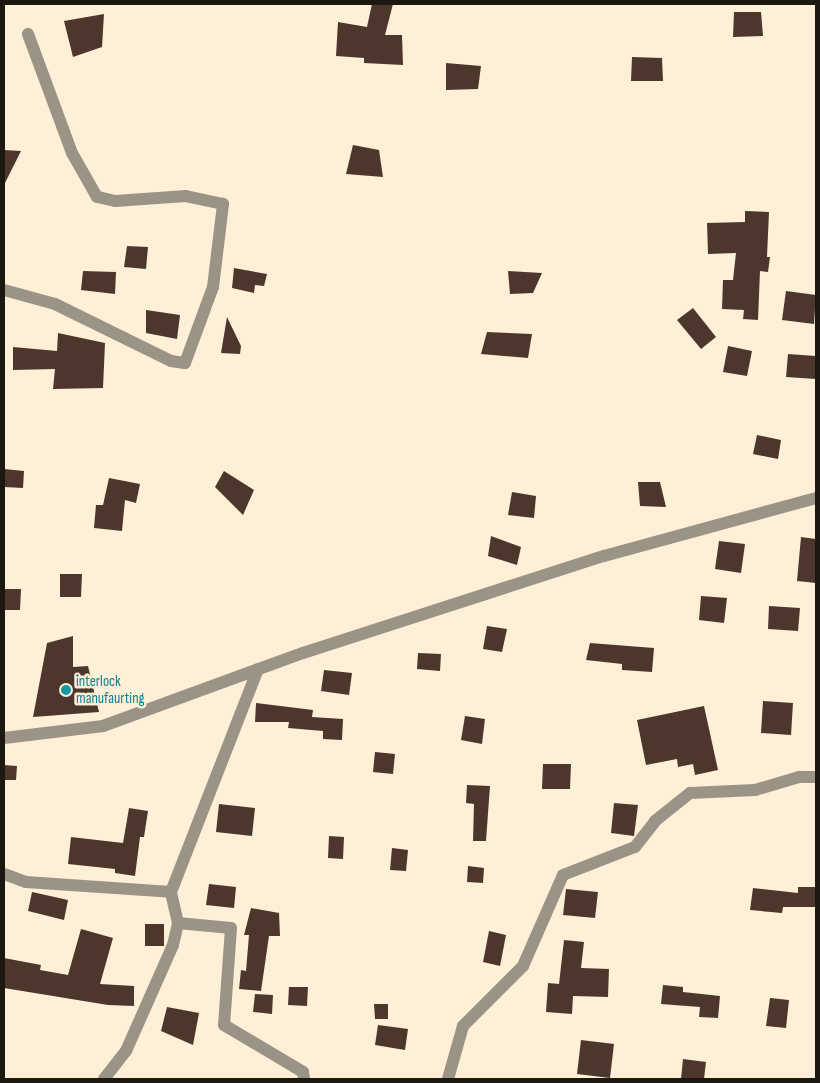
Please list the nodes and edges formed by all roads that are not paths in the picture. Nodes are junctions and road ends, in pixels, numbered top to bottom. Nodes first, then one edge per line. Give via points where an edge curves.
1 (28, 34) dead end
2 (4, 290) edge
3 (816, 498) edge
4 (258, 670) junction
5 (4, 738) edge
6 (816, 777) edge
7 (4, 874) edge
8 (171, 892) junction
9 (178, 923) junction
10 (104, 1079) edge
11 (304, 1079) edge
12 (448, 1079) edge

1 - 2 street via 72,153 97,197 115,201 186,196 223,204 213,287 185,363 171,361 55,304
3 - 4 street via 604,556
4 - 5 street via 103,726
4 - 8 street
6 - 12 street via 799,777 755,790 690,794 655,821 636,847 563,875 523,966 463,1026
7 - 8 street via 26,882
8 - 9 street
9 - 10 street via 153,996 126,1051
9 - 11 street via 230,928 224,1025 303,1072

